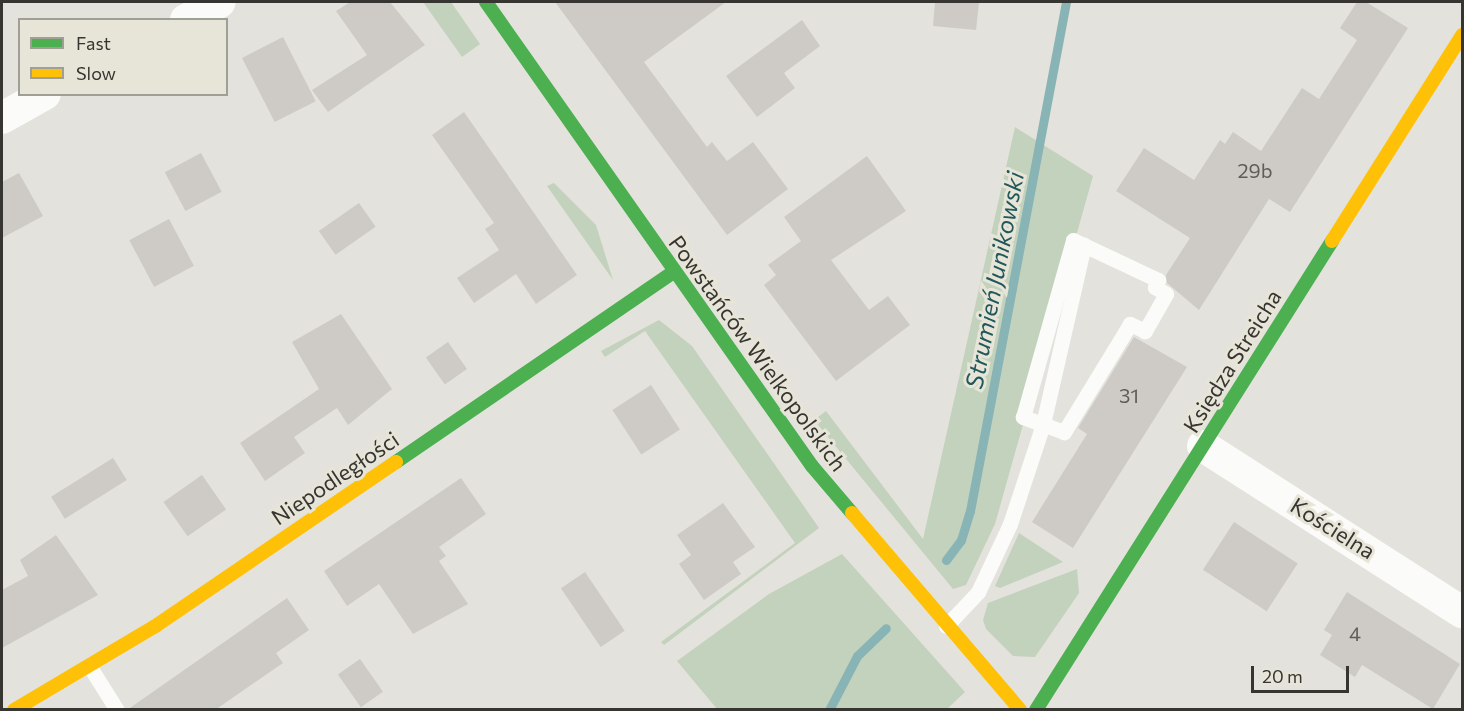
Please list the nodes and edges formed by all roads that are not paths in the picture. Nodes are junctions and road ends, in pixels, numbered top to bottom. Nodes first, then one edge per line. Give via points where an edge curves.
1 (220, 2) edge
2 (486, 2) edge
3 (190, 18) edge
4 (1462, 35) edge
5 (41, 96) edge
6 (2, 118) edge
7 (1084, 245) junction
8 (674, 272) junction
9 (1043, 424) junction
10 (1203, 446) junction
11 (1462, 612) edge
12 (946, 626) junction
13 (90, 667) junction
14 (14, 710) edge
15 (117, 710) edge
16 (1020, 710) edge
17 (1036, 710) edge

1 - 3 street
2 - 8 street, Powstańców Wielkopolskich
4 - 10 street, Księdza Streicha
5 - 6 street
7 - 9 lane
7 - 9 lane via 1073,240 1023,417
7 - 9 lane via 1158,280 1155,287 1166,294 1145,332 1130,324 1064,432
8 - 12 street, Powstańców Wielkopolskich via 812,466
8 - 13 street, Niepodległości
9 - 12 lane via 996,555 971,601
10 - 11 street, Kościelna
10 - 17 street, Księdza Streicha
12 - 16 street, Powstańców Wielkopolskich
13 - 14 street, Niepodległości
13 - 15 lane

